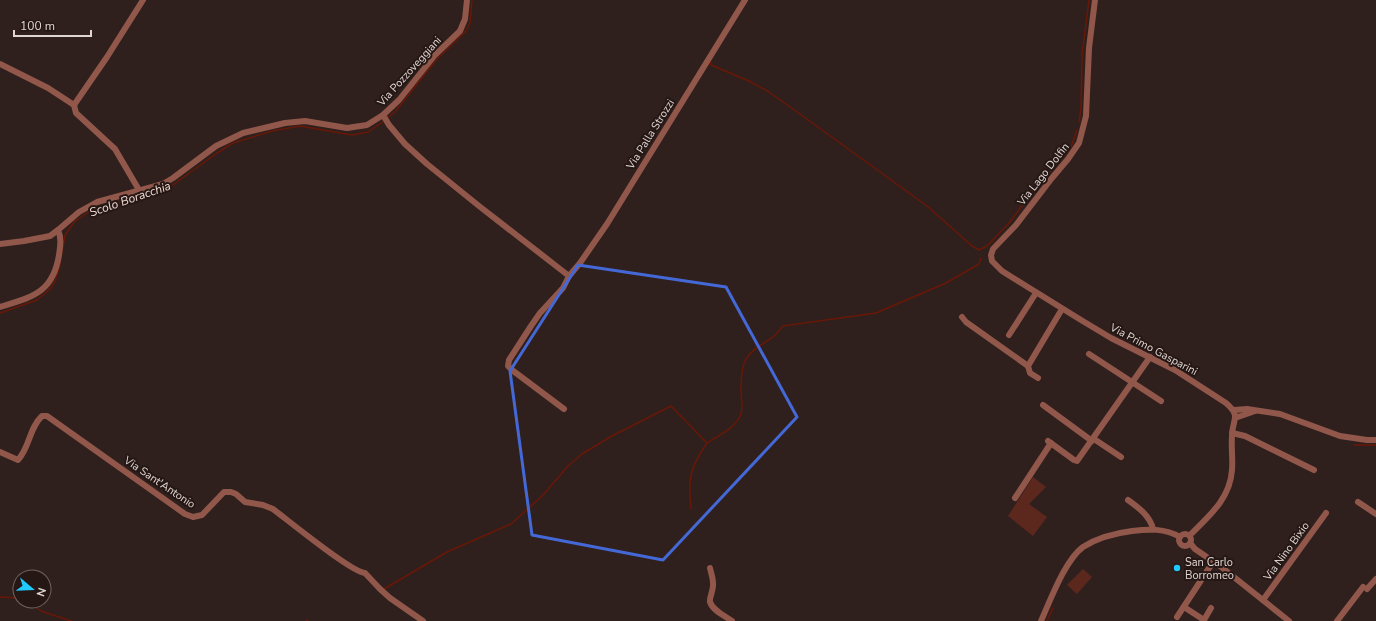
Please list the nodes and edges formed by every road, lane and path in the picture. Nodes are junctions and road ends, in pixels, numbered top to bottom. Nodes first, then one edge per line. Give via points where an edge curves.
1 (143, 0) edge
2 (467, 0) edge
3 (745, 0) edge
4 (1095, 0) edge
5 (0, 64) edge
6 (74, 105) junction
7 (386, 119) junction
8 (140, 190) junction
9 (58, 230) junction
10 (0, 244) edge
11 (991, 255) joint
12 (570, 276) junction
13 (1036, 293) junction
14 (0, 307) edge
15 (1062, 309) junction
16 (962, 317) dead end
17 (1009, 334) dead end
18 (1090, 354) dead end
19 (1150, 357) junction
20 (1028, 366) junction
21 (1038, 378) dead end
22 (1132, 383) junction
23 (1161, 401) dead end
24 (1043, 405) dead end
25 (564, 409) dead end
26 (1234, 410) junction
27 (1256, 411) junction
28 (1235, 418) junction
29 (1232, 434) junction
30 (1093, 440) junction
31 (1376, 440) edge
32 (0, 452) edge
33 (1121, 457) dead end
34 (1314, 470) dead end
35 (1016, 498) dead end
36 (1128, 500) dead end
37 (1358, 502) dead end
38 (1326, 514) dead end
39 (1376, 514) edge
40 (1153, 529) junction
41 (1190, 536) junction
42 (1180, 537) junction
43 (1190, 544) junction
44 (1213, 562) junction
45 (710, 568) dead end
46 (1376, 579) edge
47 (1263, 600) junction
48 (1184, 607) junction
49 (1211, 608) dead end
50 (1177, 617) dead end
51 (423, 621) edge
52 (732, 621) edge
53 (1041, 621) edge
54 (1204, 621) edge
55 (1289, 621) edge
56 (1337, 621) edge

1 - 6 street
2 - 7 street, Via Pozzoveggiani via 465,19 460,31 435,55
3 - 12 street, Via Palla Strozzi via 607,224
4 - 11 street, Via Lago Dolfin via 1089,48 1086,116 1079,143
5 - 6 street via 57,92
6 - 8 street via 76,113 115,149
7 - 8 street, Via Pozzoveggiani via 346,128 305,121 243,133 216,146 163,184
7 - 12 street via 405,144 447,181
8 - 9 street, Via Pozzoveggiani via 97,202 79,212
9 - 10 street, Via Pozzoveggiani via 50,236
9 - 14 street via 58,261 48,284 28,299
11 - 13 street, Via Primo Gasparini via 995,266
12 - 25 street, Via Palla Strozzi via 563,288 540,313 508,363 512,370
13 - 15 street, Via Primo Gasparini
13 - 17 street
15 - 19 street, Via Primo Gasparini
15 - 20 street
16 - 20 street
18 - 22 street
19 - 22 street
19 - 26 street, Via Primo Gasparini via 1190,379
20 - 21 street via 1030,373
22 - 23 street
22 - 30 street
24 - 30 street
26 - 27 street
26 - 28 street
27 - 28 street
27 - 31 street via 1280,414 1340,436
28 - 29 street
29 - 34 street via 1245,436
29 - 41 street via 1232,469 1228,490 1215,510
30 - 33 street
30 - 35 street via 1078,461 1050,442
32 - 51 street, Via Sant'Antonio via 18,460 36,421 42,416 47,416 185,514 193,517 202,515 224,492 231,492 245,502 263,505 273,510 339,558 365,573 390,598
36 - 40 street via 1145,514
37 - 39 street
38 - 47 street, Via Nino Bixio
40 - 42 street
40 - 53 street via 1122,533 1097,540 1082,548 1062,576
41 - 42 street via 1184,534
41 - 43 street
42 - 43 street via 1182,545
43 - 44 street
44 - 47 street
44 - 48 street
45 - 52 street via 713,592 710,603
46 - 56 street
47 - 55 street
48 - 50 street
48 - 54 street
49 - 54 street

